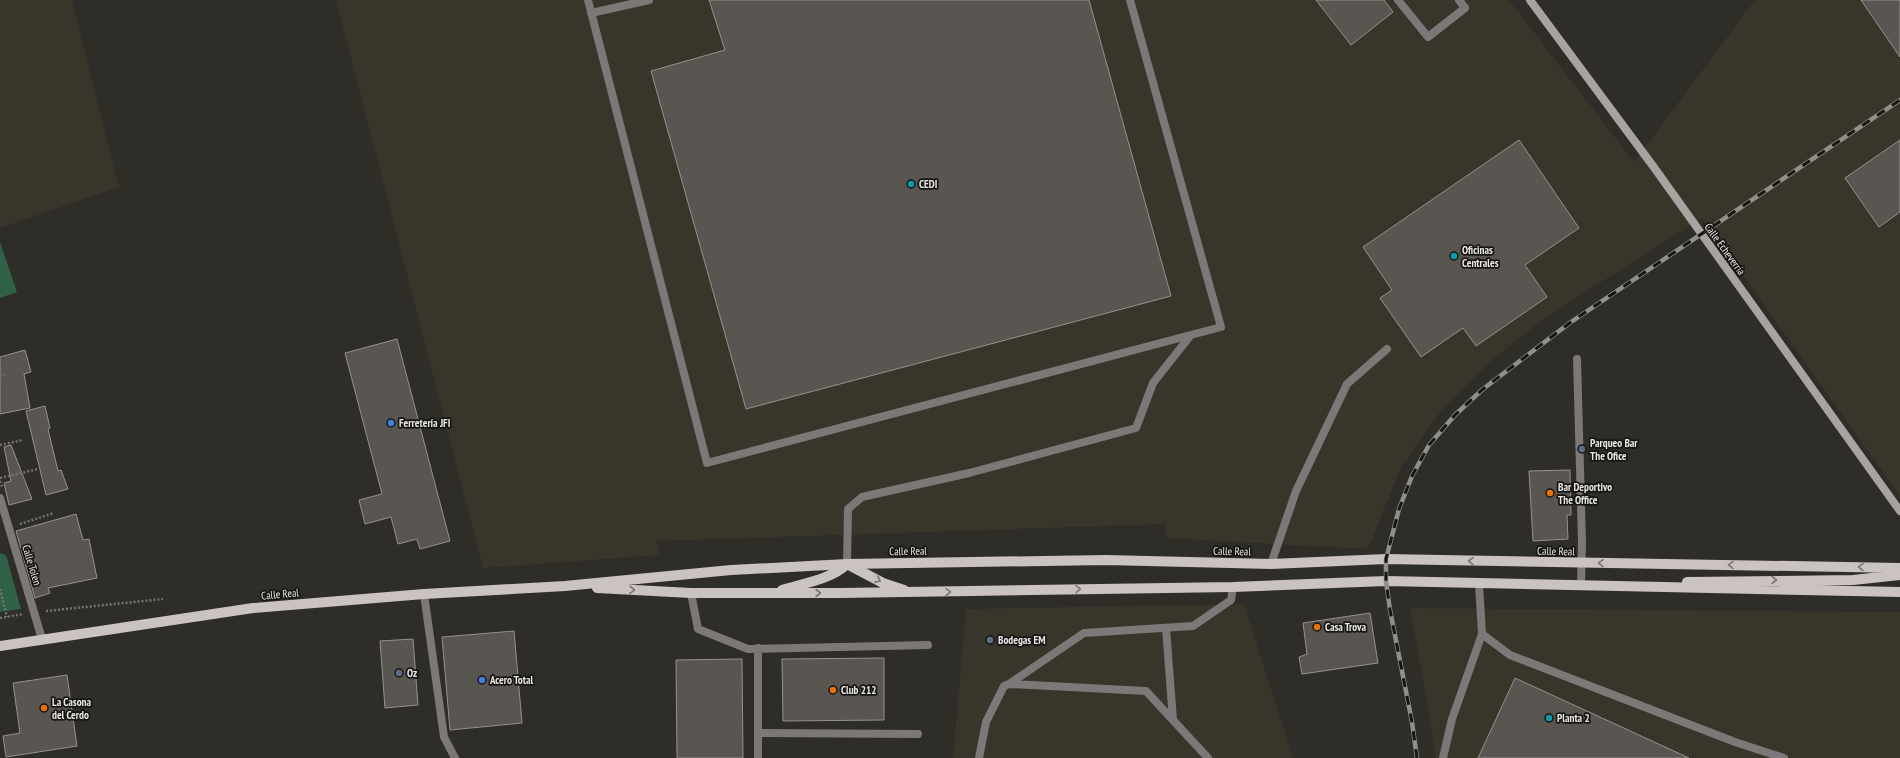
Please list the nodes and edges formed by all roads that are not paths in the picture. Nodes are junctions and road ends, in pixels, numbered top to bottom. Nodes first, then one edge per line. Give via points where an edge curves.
1 (588, 0) edge
2 (649, 0) edge
3 (1130, 0) edge
4 (1398, 0) edge
5 (1459, 0) edge
6 (1530, 0) edge
7 (591, 13) junction
8 (1190, 336) junction
9 (1387, 349) dead end
10 (1577, 359) dead end
11 (0, 498) edge
12 (1900, 511) edge
13 (1582, 563) junction
14 (847, 564) junction
15 (1271, 564) junction
16 (1900, 568) edge
17 (1900, 574) edge
18 (1479, 584) junction
19 (565, 586) junction
20 (1581, 586) junction
21 (1233, 587) junction
22 (910, 592) junction
23 (1900, 592) edge
24 (691, 593) junction
25 (774, 593) junction
26 (424, 594) junction
27 (1166, 628) junction
28 (1482, 634) junction
29 (42, 639) junction
30 (928, 645) dead end
31 (0, 646) edge
32 (758, 648) junction
33 (1009, 684) junction
34 (1173, 720) junction
35 (758, 733) junction
36 (918, 734) dead end
37 (455, 758) edge
38 (758, 758) edge
39 (979, 758) edge
40 (1208, 758) edge
41 (1443, 758) edge
42 (1784, 758) edge

1 - 7 lane
2 - 7 lane
3 - 8 lane via 1221,327
4 - 5 lane via 1428,37 1465,8
6 - 12 street, Calle Echeverría via 1653,166
7 - 8 lane via 707,463
8 - 14 lane via 1153,384 1136,428 969,473 858,499 848,509
9 - 15 lane via 1347,384 1296,491
10 - 13 lane
11 - 29 lane, Calle Tolen
13 -> 15 main road, Calle Real via 1386,559
16 -> 13 main road, Calle Real
13 - 20 lane
14 - 15 main road, Calle Real via 1106,560
14 - 19 main road, Calle Real via 709,572
14 -> 22 main road via 883,583
14 - 25 main road via 831,575
20 -> 17 main road via 1746,580 1853,580
18 - 20 main road, Calle Real
18 - 21 main road, Calle Real via 1386,581
18 - 28 lane
19 -> 24 main road, Calle Real
19 - 26 main road, Calle Real
20 - 23 main road, Calle Real
22 -> 21 main road, Calle Real
21 - 27 lane via 1231,600 1193,626
25 -> 22 main road, Calle Real
24 - 25 main road, Calle Real
24 - 32 lane via 698,629 748,649
26 - 29 main road, Calle Real via 253,608
26 - 37 lane via 444,737
27 - 33 lane via 1084,633
27 - 34 lane
28 - 41 lane via 1452,719
28 - 42 lane via 1510,655 1735,742
29 - 31 main road, Calle Real
30 - 32 lane
32 - 35 lane
33 - 34 lane via 1146,691
33 - 39 lane via 1004,686 986,722
34 - 40 lane
35 - 36 lane
35 - 38 lane

